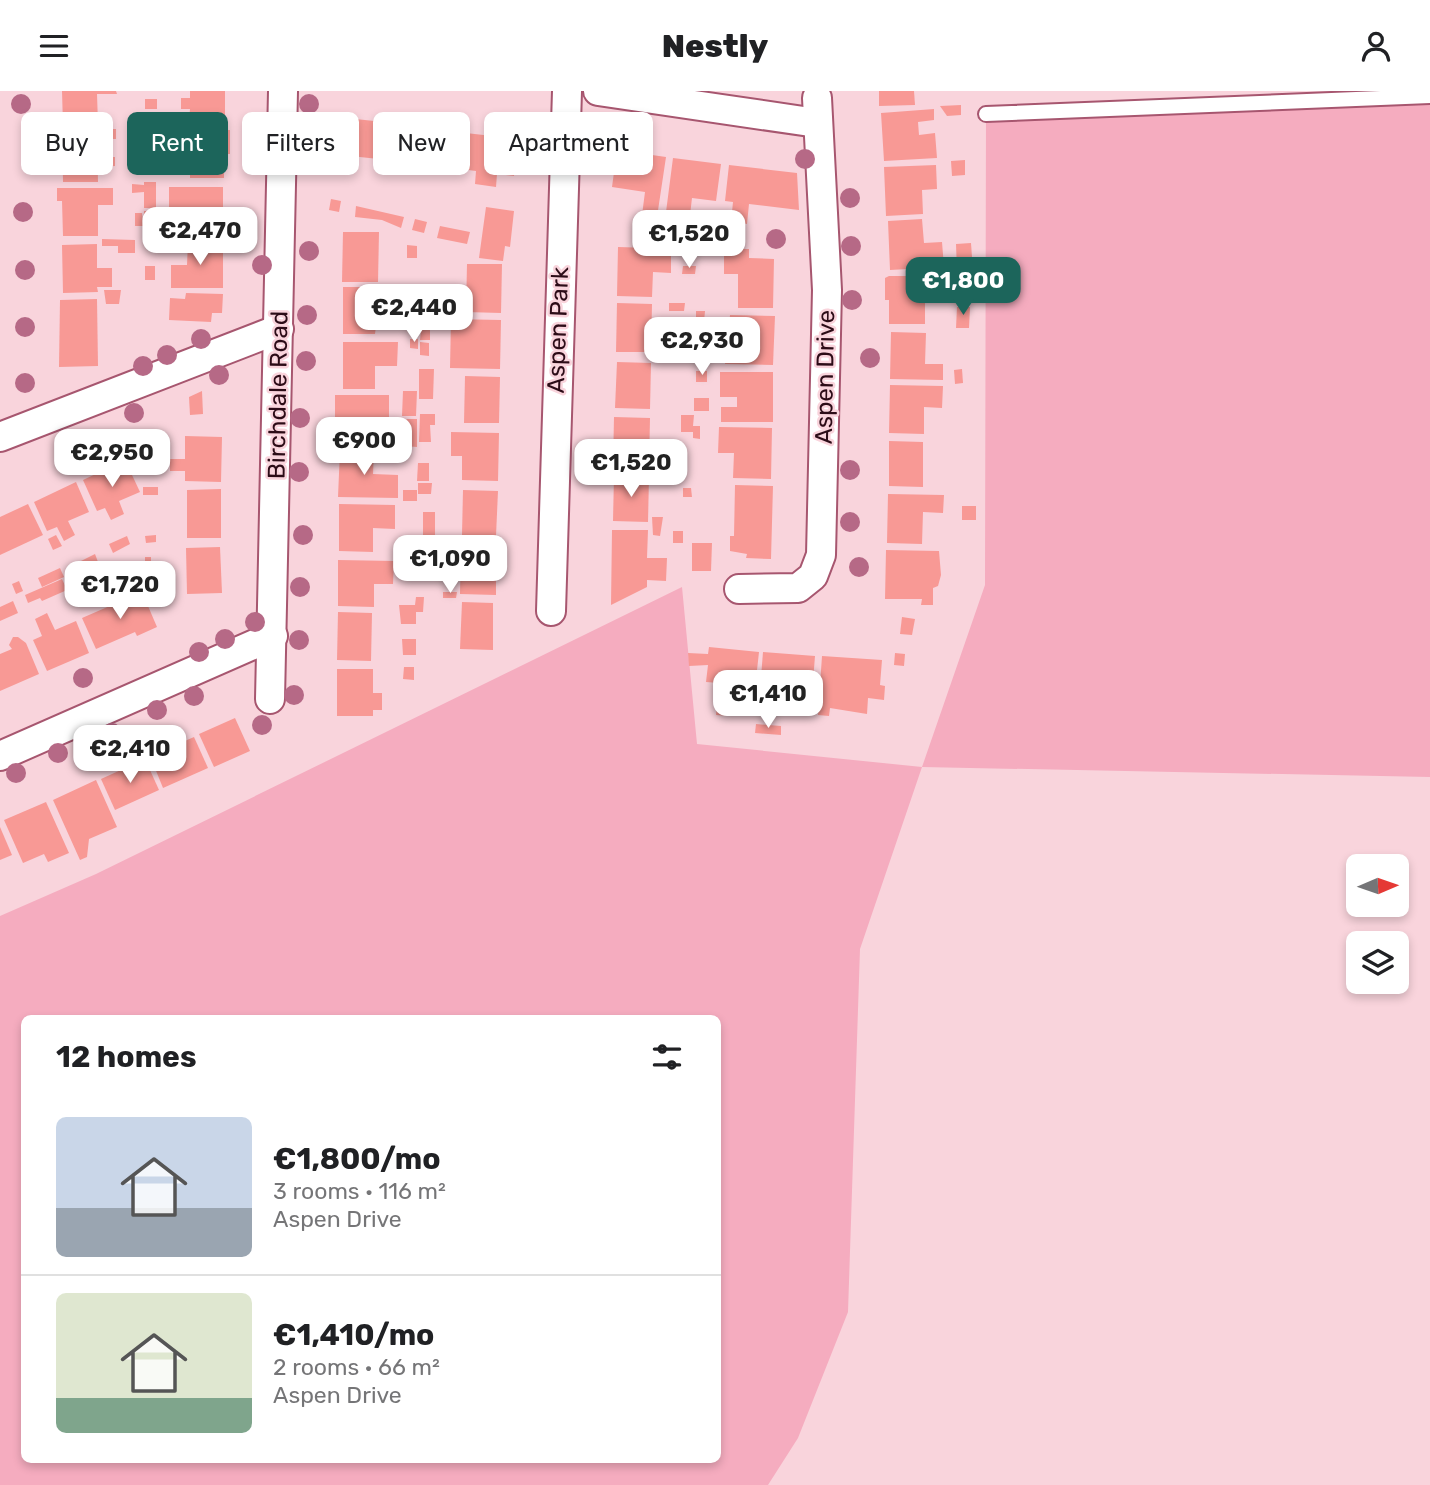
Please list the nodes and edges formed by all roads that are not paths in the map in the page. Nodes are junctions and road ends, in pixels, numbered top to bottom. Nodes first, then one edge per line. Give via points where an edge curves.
1 (283, 91) edge
2 (567, 91) edge
3 (598, 91) edge
4 (1430, 96) edge
5 (986, 114) dead end
6 (279, 329) junction
7 (0, 426) edge
8 (0, 437) edge
9 (739, 589) dead end
10 (551, 611) dead end
11 (272, 636) junction
12 (270, 698) dead end
13 (0, 756) edge

1 - 6 street, Birchdale Road
2 - 10 street, Aspen Park
3 - 9 street, Aspen Drive via 817,111 827,290 821,555 813,576 798,588
4 - 5 lane
6 - 8 street
6 - 11 street, Birchdale Road
7 - 8 street
11 - 12 street, Birchdale Road
11 - 13 street

